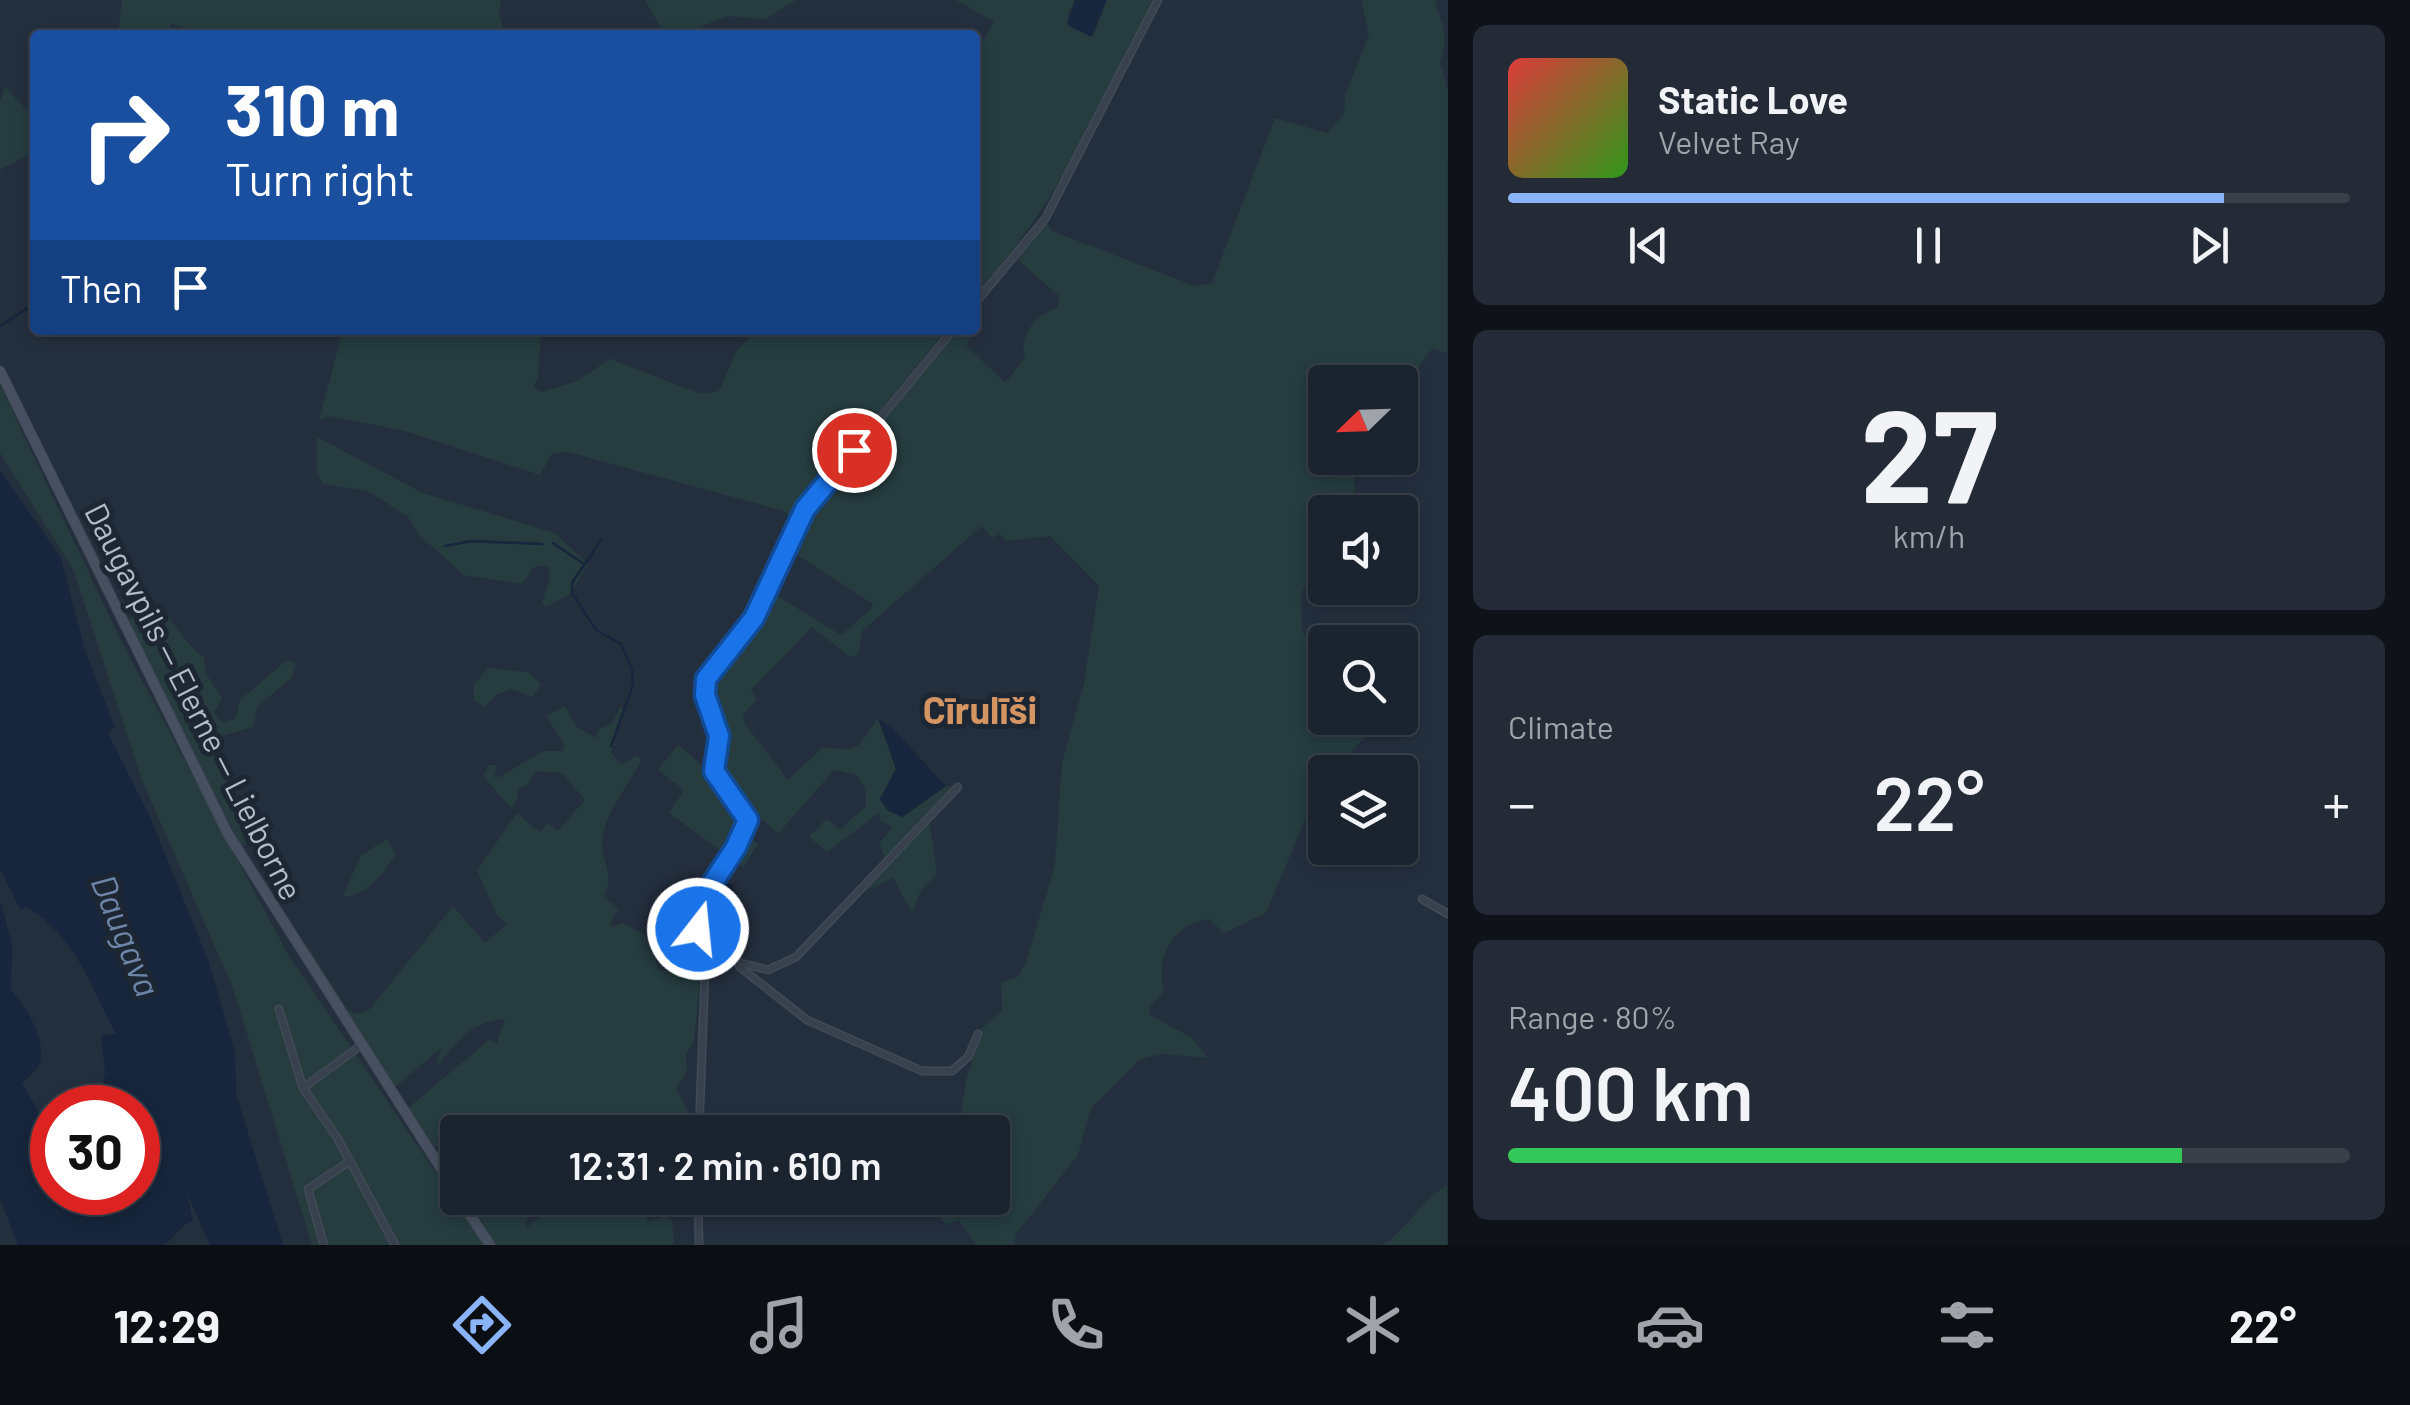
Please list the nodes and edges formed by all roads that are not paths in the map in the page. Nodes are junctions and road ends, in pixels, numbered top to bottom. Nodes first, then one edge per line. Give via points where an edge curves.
1 (1158, 0) edge
2 (980, 298) edge
3 (949, 335) edge
4 (0, 371) edge
5 (958, 787) dead end
6 (1422, 899) dead end
7 (1448, 914) edge
8 (702, 935) junction
9 (736, 962) junction
10 (278, 1009) dead end
11 (978, 1034) dead end
12 (360, 1046) junction
13 (303, 1088) junction
14 (700, 1115) edge
15 (350, 1161) junction
16 (440, 1168) edge
17 (470, 1215) edge
18 (698, 1215) edge
19 (324, 1245) edge
20 (394, 1245) edge
21 (490, 1245) edge
22 (699, 1245) edge

1 - 2 street via 1044,219
3 - 8 street via 805,509 754,618 706,679 719,736 714,771 748,820 695,910
4 - 12 main road, Daugavpils — Elerne — Lielborne via 228,834
5 - 9 street via 796,957 768,970
6 - 7 street
8 - 9 street via 723,943
8 - 14 street
9 - 11 street via 808,1020 922,1071 952,1071
10 - 13 street
12 - 13 street
12 - 16 main road, Daugavpils — Elerne — Lielborne
13 - 15 street
15 - 19 street via 308,1189
15 - 20 street
17 - 21 main road, Daugavpils — Elerne — Lielborne
18 - 22 street

